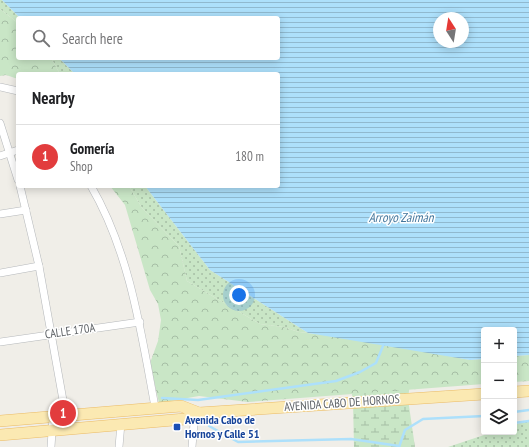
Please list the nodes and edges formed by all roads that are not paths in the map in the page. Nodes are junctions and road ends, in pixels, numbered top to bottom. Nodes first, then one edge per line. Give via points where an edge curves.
1 (0, 87) edge
2 (16, 91) edge
3 (0, 123) edge
4 (14, 152) edge
5 (0, 156) edge
6 (16, 166) edge
7 (20, 188) edge
8 (92, 188) edge
9 (26, 210) junction
10 (0, 214) edge
11 (40, 266) junction
12 (0, 274) edge
13 (140, 322) junction
14 (52, 334) junction
15 (0, 342) edge
16 (529, 391) edge
17 (517, 392) edge
18 (481, 394) edge
19 (155, 407) junction
20 (199, 413) junction
21 (53, 417) junction
22 (66, 417) junction
23 (0, 421) edge
24 (120, 424) junction
25 (52, 430) junction
26 (0, 434) edge
27 (51, 447) edge
28 (119, 447) edge
29 (192, 447) edge

1 - 2 street
3 - 4 street
4 - 5 street
4 - 6 street
7 - 9 street
8 - 13 street via 116,241
9 - 10 street
9 - 11 street
11 - 12 street
11 - 14 street
13 - 14 street, CALLE 170A
13 - 19 street
14 - 15 street, CALLE 170A
14 - 22 street
16 - 17 main road
18 - 20 main road, AVENIDA CABO DE HORNOS
19 - 20 main road, AVENIDA CABO DE HORNOS via 181,406
19 - 22 main road, AVENIDA CABO DE HORNOS
20 - 24 main road, AVENIDA CABO DE HORNOS via 185,419
20 - 29 street via 194,423
21 - 22 main road, AVENIDA CABO DE HORNOS
21 - 23 main road, AVENIDA CABO DE HORNOS
21 - 25 street
24 - 25 main road, AVENIDA CABO DE HORNOS
24 - 28 street
25 - 26 main road, AVENIDA CABO DE HORNOS
25 - 27 street

